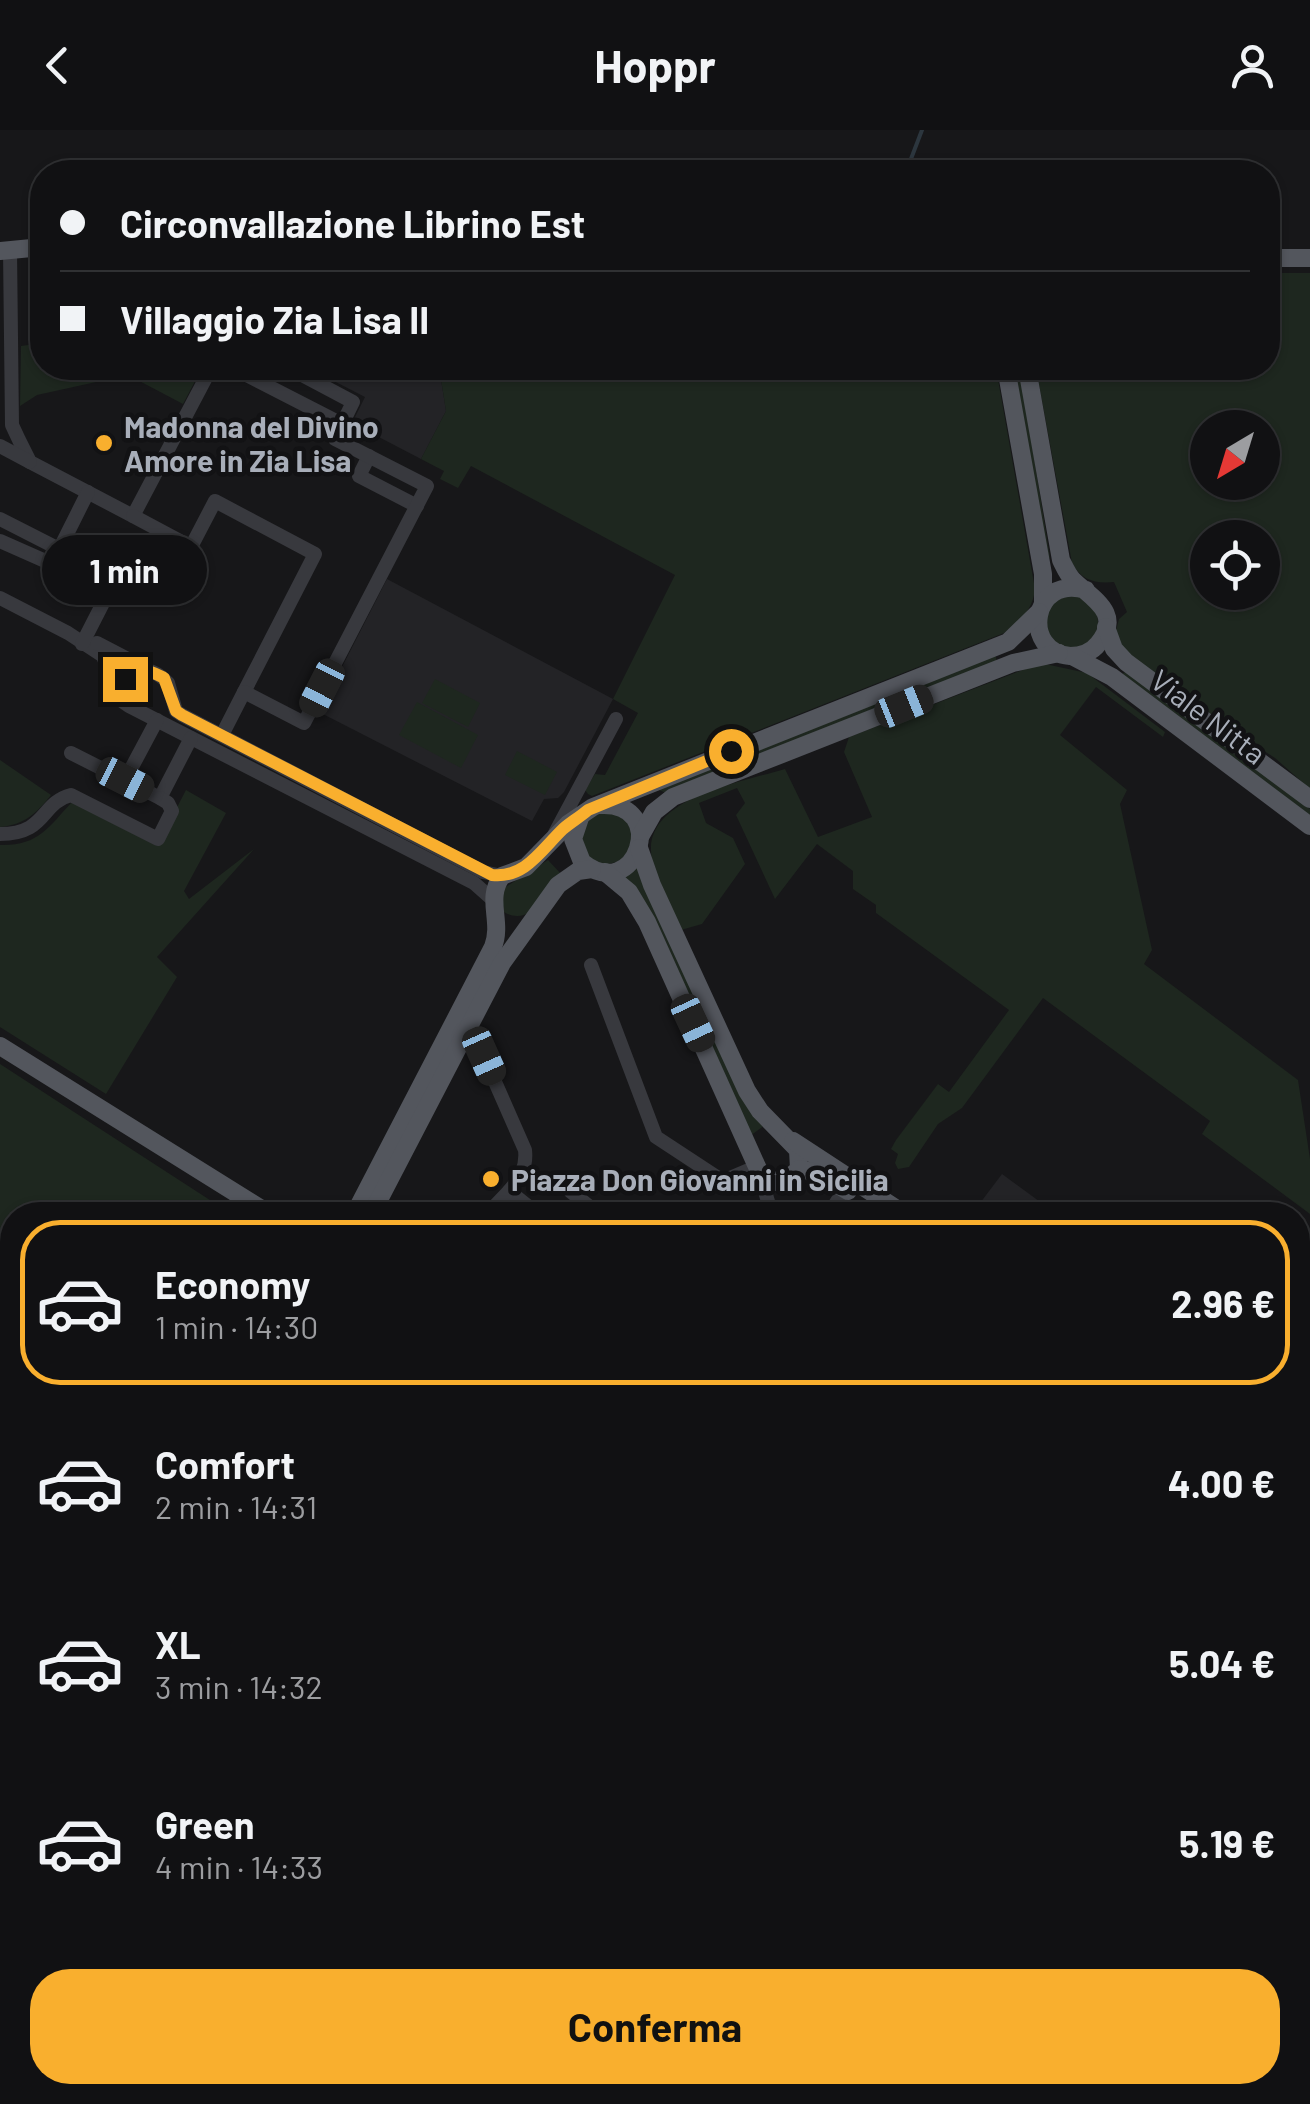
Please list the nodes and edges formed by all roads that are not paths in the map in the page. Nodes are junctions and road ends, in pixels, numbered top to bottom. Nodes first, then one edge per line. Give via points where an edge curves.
1 (30, 248) edge
2 (5, 250) edge
3 (1280, 258) edge
4 (1310, 258) edge
5 (205, 380) edge
6 (256, 380) edge
7 (312, 380) edge
8 (1008, 380) edge
9 (1030, 380) edge
10 (342, 424) junction
11 (0, 431) edge
12 (19, 440) junction
13 (0, 446) edge
14 (369, 456) junction
15 (30, 462) junction
16 (88, 492) junction
17 (417, 506) junction
18 (133, 516) junction
19 (0, 519) edge
20 (0, 542) edge
21 (190, 547) junction
22 (60, 550) junction
23 (1086, 590) junction
24 (0, 598) edge
25 (1041, 608) junction
26 (1106, 627) junction
27 (84, 641) junction
28 (1065, 654) junction
29 (146, 669) junction
30 (244, 692) junction
31 (125, 703) junction
32 (616, 718) dead end
33 (157, 720) junction
34 (222, 735) junction
35 (191, 738) junction
36 (71, 752) dead end
37 (125, 780) junction
38 (160, 798) junction
39 (573, 798) junction
40 (1310, 799) edge
41 (591, 810) junction
42 (1310, 826) edge
43 (0, 834) edge
44 (550, 842) junction
45 (640, 842) junction
46 (598, 871) junction
47 (502, 876) junction
48 (495, 907) junction
49 (530, 922) junction
50 (591, 965) dead end
51 (470, 1025) junction
52 (0, 1046) edge
53 (787, 1137) junction
54 (756, 1164) junction
55 (799, 1169) junction
56 (782, 1182) junction
57 (845, 1189) junction
58 (509, 1191) junction
59 (570, 1191) dead end
60 (248, 1202) edge
61 (361, 1202) edge
62 (378, 1202) edge
63 (498, 1202) edge
64 (523, 1202) edge
65 (584, 1202) edge
66 (769, 1202) edge
67 (774, 1202) edge
68 (836, 1202) edge
69 (865, 1202) edge
70 (886, 1202) edge

1 - 2 main road
2 - 12 street via 12,424
3 - 4 main road
5 - 18 street
6 - 10 street
7 - 10 street via 354,402
8 - 25 main road via 1043,574
9 - 23 main road via 1061,560
10 - 14 street via 335,439
11 - 12 street
12 - 15 street
13 - 15 street
14 - 17 street via 427,486
14 - 17 street via 358,476
15 - 16 street
16 - 18 street
16 - 22 street
17 - 30 street via 304,723
18 - 21 street
19 - 22 street
20 - 22 street via 52,564
21 - 27 street via 170,585 124,562
21 - 30 street via 215,502 316,554
23 - 25 main road via 1064,588
23 - 26 main road via 1102,605
24 - 27 street
25 - 28 main road via 1042,638
25 - 41 main road via 1008,642
26 - 28 main road via 1092,649
26 - 40 main road via 1126,662
27 - 29 street
27 - 31 street via 107,662
28 - 42 main road, Viale Nitta via 1112,677
28 - 45 main road via 1013,662 673,797 654,812
29 - 31 street via 125,679
29 - 34 street via 168,683 176,711
30 - 34 street
31 - 33 street
32 - 39 street
33 - 35 street
33 - 37 street
34 - 47 street
35 - 38 street
35 - 48 street via 474,884
36 - 37 street
37 - 38 street
38 - 43 street via 172,810 158,839 71,795 27,832
39 - 41 street
39 - 44 street
41 - 44 main road
41 - 45 main road via 614,805 627,811
41 - 46 main road via 573,833 573,846
44 - 47 main road via 526,867
45 - 46 main road via 629,864
45 - 53 main road via 652,885 747,1091
46 - 49 main road via 578,872 558,885
46 - 54 main road via 638,905
47 - 48 main road
48 - 49 main road via 513,924
48 - 61 main road via 494,947
49 - 51 main road
50 - 54 street via 656,1137 722,1181
51 - 58 street via 525,1150 519,1180
51 - 62 main road
52 - 60 main road
53 - 54 main road via 763,1134 754,1143
53 - 55 main road via 800,1153
53 - 70 main road
54 - 56 main road via 768,1180
54 - 66 street
55 - 56 main road
55 - 57 main road
56 - 67 street
57 - 68 street
57 - 69 main road
58 - 63 street
58 - 64 street
59 - 65 street

